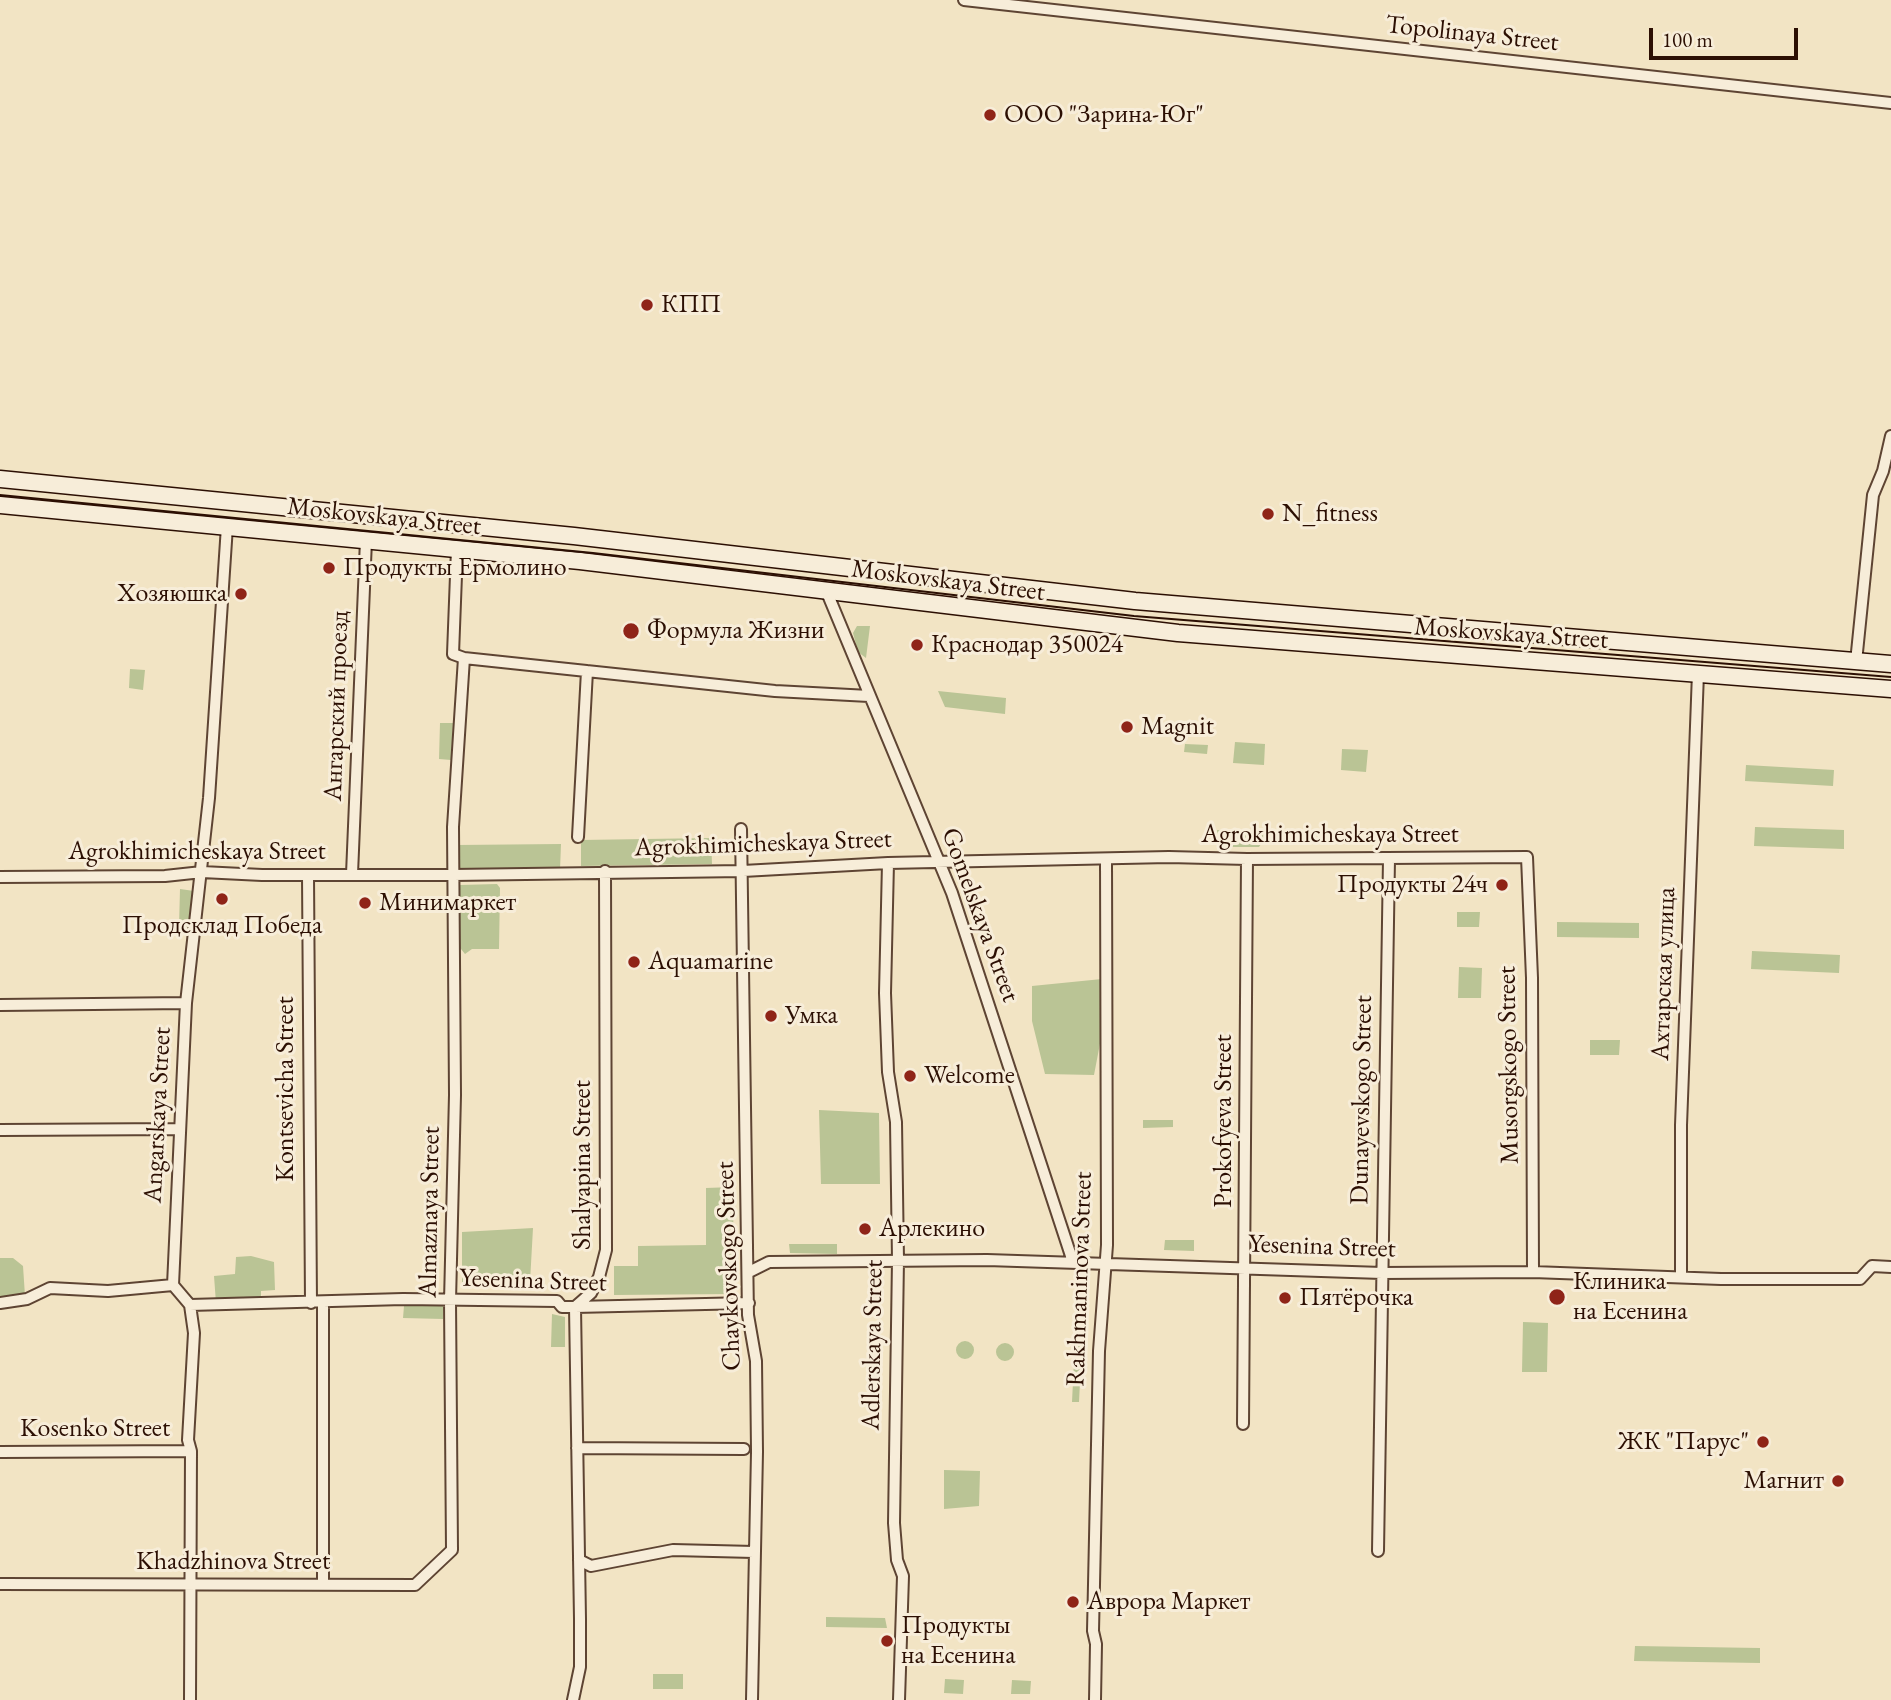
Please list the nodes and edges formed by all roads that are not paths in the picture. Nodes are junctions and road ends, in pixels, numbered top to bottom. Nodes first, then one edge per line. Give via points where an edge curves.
1 (964, 0) edge
2 (1891, 103) edge
3 (1891, 436) edge
4 (0, 479) edge
5 (0, 505) edge
6 (227, 526) junction
7 (366, 540) junction
8 (457, 549) junction
9 (826, 590) junction
10 (464, 658) junction
11 (1811, 658) junction
12 (1862, 662) junction
13 (1891, 664) edge
14 (587, 671) junction
15 (1698, 673) junction
16 (1810, 683) junction
17 (1867, 688) junction
18 (1891, 690) edge
19 (869, 695) junction
20 (741, 829) dead end
21 (578, 837) dead end
22 (1527, 857) joint
23 (1106, 859) junction
24 (1247, 859) junction
25 (1389, 859) junction
26 (940, 862) junction
27 (888, 863) junction
28 (605, 871) junction
29 (743, 871) junction
30 (202, 872) junction
31 (352, 874) junction
32 (308, 875) junction
33 (453, 875) junction
34 (0, 877) edge
35 (186, 1003) junction
36 (0, 1005) edge
37 (180, 1129) junction
38 (0, 1130) edge
39 (898, 1261) junction
40 (1073, 1262) junction
41 (1106, 1262) junction
42 (1891, 1267) edge
43 (1246, 1268) junction
44 (749, 1272) junction
45 (1533, 1272) junction
46 (1382, 1273) junction
47 (1681, 1276) junction
48 (173, 1285) junction
49 (450, 1301) junction
50 (323, 1302) junction
51 (0, 1303) edge
52 (311, 1303) junction
53 (749, 1303) junction
54 (190, 1305) junction
55 (575, 1307) junction
56 (1243, 1424) dead end
57 (577, 1448) junction
58 (744, 1449) dead end
59 (191, 1451) junction
60 (0, 1452) edge
61 (452, 1550) joint
62 (754, 1552) junction
63 (1378, 1552) dead end
64 (579, 1560) junction
65 (189, 1583) junction
66 (0, 1584) edge
67 (323, 1586) junction
68 (190, 1700) edge
69 (573, 1700) edge
70 (752, 1700) edge
71 (899, 1700) edge
72 (1095, 1700) edge

1 - 2 street, Topolinaya Street
3 - 12 street via 1873,495
4 - 11 street, Moskovskaya Street via 574,536 1135,601
5 - 6 street, Moskovskaya Street
6 - 7 street, Moskovskaya Street
6 - 30 street, Angarskaya Street
7 - 8 street, Moskovskaya Street
7 - 31 street, Ангарский проезд
8 - 9 street, Moskovskaya Street
8 - 10 street via 453,654
9 - 15 street, Moskovskaya Street via 1226,638
9 - 19 street, Gomelskaya Street
10 - 14 street
10 - 33 street, Almaznaya Street
11 - 12 street, Moskovskaya Street
11 - 16 street via 1816,677
12 - 13 street, Moskovskaya Street
12 - 17 street via 1861,681
14 - 19 street via 775,691
14 - 21 street
15 - 16 street, Moskovskaya Street
15 - 47 street, Ахтарская улица via 1681,1125
16 - 17 street, Moskovskaya Street
17 - 18 street, Moskovskaya Street
19 - 26 street, Gomelskaya Street
20 - 29 street, Chaykovskogo Street
22 - 25 street, Agrokhimicheskaya Street
22 - 45 street, Musorgskogo Street
23 - 24 street, Agrokhimicheskaya Street
23 - 26 street, Agrokhimicheskaya Street
23 - 41 street, Rakhmaninova Street
24 - 25 street, Agrokhimicheskaya Street
24 - 43 street, Prokofyeva Street
25 - 46 street, Dunayevskogo Street
26 - 27 street, Agrokhimicheskaya Street
26 - 40 street, Gomelskaya Street
27 - 29 street, Agrokhimicheskaya Street
27 - 39 street, Adlerskaya Street via 885,993 888,1072 896,1122
28 - 29 street, Agrokhimicheskaya Street
28 - 33 street, Agrokhimicheskaya Street
28 - 55 street, Shalyapina Street via 606,1250 599,1278
29 - 44 street, Chaykovskogo Street
30 - 32 street, Agrokhimicheskaya Street
30 - 34 street, Agrokhimicheskaya Street
30 - 35 street, Angarskaya Street
31 - 32 street, Agrokhimicheskaya Street
31 - 33 street, Agrokhimicheskaya Street
32 - 52 street, Kontsevicha Street
33 - 49 street, Almaznaya Street via 456,1095
35 - 36 street
35 - 37 street, Angarskaya Street
37 - 38 street
37 - 48 street, Angarskaya Street
39 - 40 street, Yesenina Street
39 - 44 street, Yesenina Street via 769,1262
39 - 71 street, Adlerskaya Street via 894,1523 903,1576
40 - 41 street, Yesenina Street
41 - 43 street, Yesenina Street
41 - 72 street, Rakhmaninova Street via 1099,1350
42 - 47 street, Yesenina Street via 1872,1266 1860,1279
43 - 46 street, Yesenina Street
43 - 56 street, Prokofyeva Street
44 - 53 street, Chaykovskogo Street
45 - 46 street, Yesenina Street
45 - 47 street, Yesenina Street
46 - 63 street, Dunayevskogo Street
48 - 51 street via 108,1291 50,1288
48 - 54 street
49 - 50 street, Yesenina Street
49 - 55 street, Yesenina Street via 557,1301 562,1307
49 - 61 street, Almaznaya Street
50 - 52 street, Yesenina Street
50 - 67 street
52 - 54 street, Yesenina Street
53 - 55 street, Yesenina Street
53 - 62 street, Chaykovskogo Street via 756,1361
54 - 59 street via 194,1333 188,1426
55 - 57 street
57 - 58 street
57 - 64 street
59 - 60 street, Kosenko Street
59 - 65 street
61 - 67 street, Khadzhinova Street via 415,1585
62 - 64 street via 673,1550 591,1566
62 - 70 street, Chaykovskogo Street
64 - 69 street via 580,1667
65 - 66 street, Khadzhinova Street
65 - 67 street, Khadzhinova Street
65 - 68 street

